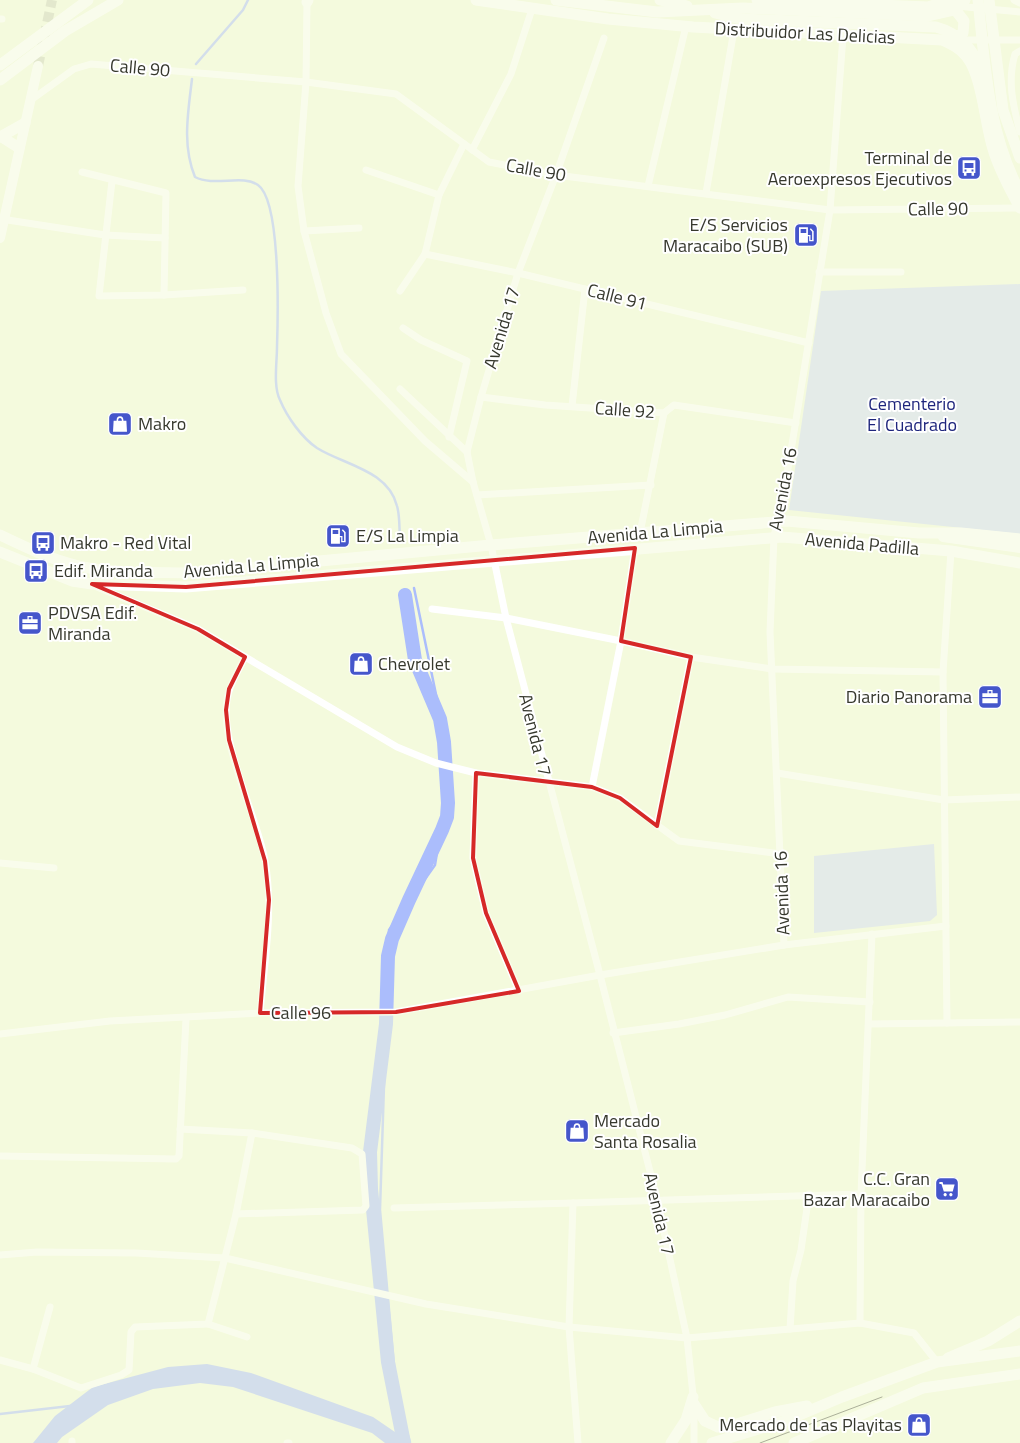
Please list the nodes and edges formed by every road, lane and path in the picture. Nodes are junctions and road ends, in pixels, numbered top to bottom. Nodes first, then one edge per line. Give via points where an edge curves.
1 (88, 0) edge
2 (118, 0) edge
3 (476, 0) edge
4 (556, 0) edge
5 (660, 0) edge
6 (756, 0) edge
7 (950, 0) edge
8 (965, 0) edge
9 (978, 0) edge
10 (989, 0) edge
11 (1014, 0) edge
12 (307, 1) edge
13 (839, 2) edge
14 (1020, 3) edge
15 (939, 5) junction
16 (532, 8) junction
17 (1020, 12) edge
18 (686, 26) junction
19 (734, 30) junction
20 (843, 36) junction
21 (604, 38) dead end
22 (942, 40) junction
23 (1020, 40) edge
24 (1020, 51) edge
25 (0, 65) edge
26 (38, 66) tunnel mouth
27 (986, 76) junction
28 (0, 80) edge
29 (306, 82) junction
30 (30, 100) junction
31 (26, 123) junction
32 (1020, 132) edge
33 (1, 137) edge
34 (464, 144) junction
35 (19, 148) junction
36 (472, 150) junction
37 (1020, 158) edge
38 (366, 170) dead end
39 (82, 172) dead end
40 (556, 175) junction
41 (112, 181) junction
42 (648, 186) junction
43 (1020, 192) edge
44 (706, 193) junction
45 (439, 195) junction
46 (1020, 208) edge
47 (830, 210) junction
48 (3, 220) edge
49 (359, 228) dead end
50 (304, 231) junction
51 (105, 235) junction
52 (0, 238) edge
53 (164, 238) junction
54 (425, 254) junction
55 (819, 272) junction
56 (901, 272) dead end
57 (518, 273) junction
58 (586, 289) junction
59 (243, 290) dead end
60 (400, 291) dead end
61 (164, 295) junction
62 (403, 328) dead end
63 (809, 343) junction
64 (400, 389) dead end
65 (481, 397) junction
66 (572, 406) junction
67 (664, 414) junction
68 (796, 423) junction
69 (449, 437) junction
70 (467, 452) junction
71 (473, 482) junction
72 (651, 485) junction
73 (477, 495) junction
74 (778, 522) junction
75 (640, 533) junction
76 (919, 533) junction
77 (0, 535) edge
78 (774, 537) junction
79 (1020, 539) edge
80 (491, 545) junction
81 (634, 548) junction
82 (984, 548) junction
83 (1020, 548) edge
84 (0, 552) edge
85 (951, 552) junction
86 (1020, 558) edge
87 (493, 560) junction
88 (1020, 563) edge
89 (92, 584) junction
90 (432, 609) dead end
91 (506, 618) junction
92 (621, 641) junction
93 (245, 657) junction
94 (691, 658) junction
95 (772, 669) junction
96 (942, 672) junction
97 (777, 772) junction
98 (476, 774) junction
99 (548, 783) junction
100 (592, 787) junction
101 (1020, 797) edge
102 (944, 800) junction
103 (657, 826) junction
104 (781, 854) junction
105 (0, 863) edge
106 (54, 868) dead end
107 (946, 926) junction
108 (872, 934) junction
109 (784, 945) junction
110 (600, 975) junction
111 (519, 991) junction
112 (870, 1002) junction
113 (260, 1014) junction
114 (186, 1019) junction
115 (1020, 1022) edge
116 (947, 1023) junction
117 (869, 1024) junction
118 (613, 1033) junction
119 (0, 1034) edge
120 (180, 1129) junction
121 (252, 1133) junction
122 (0, 1156) edge
123 (809, 1194) junction
124 (862, 1194) junction
125 (657, 1199) junction
126 (573, 1203) junction
127 (394, 1208) dead end
128 (236, 1214) junction
129 (0, 1255) edge
130 (225, 1258) junction
131 (50, 1307) dead end
132 (1020, 1321) edge
133 (860, 1323) junction
134 (208, 1324) junction
135 (569, 1327) junction
136 (790, 1329) junction
137 (247, 1337) dead end
138 (687, 1338) junction
139 (1020, 1351) edge
140 (0, 1360) edge
141 (937, 1362) junction
142 (33, 1369) junction
143 (1020, 1374) edge
144 (693, 1400) junction
145 (826, 1404) junction
146 (578, 1443) edge
147 (671, 1443) edge
148 (694, 1443) edge
149 (712, 1443) edge
150 (794, 1443) edge

1 - 25 main road
2 - 28 main road via 65,31
3 - 16 main road, Distribuidor Las Delicias
4 - 8 main road via 657,12 743,8 928,16 950,11
5 - 27 main road via 741,19 949,30 974,52
6 - 13 main road, Distribuidor Las Delicias
7 - 15 main road, Distribuidor Las Delicias
9 - 27 main road
10 - 37 main road via 1004,110
11 - 14 street
12 - 29 street
13 - 15 main road, Distribuidor Las Delicias
15 - 17 street
15 - 22 main road via 957,12 964,21 960,36
16 - 18 main road, Distribuidor Las Delicias
16 - 36 street via 511,74
18 - 19 main road, Distribuidor Las Delicias
18 - 42 street
19 - 20 main road, Distribuidor Las Delicias
19 - 44 street
20 - 22 main road, Distribuidor Las Delicias
20 - 47 street, Avenida 16
21 - 40 street, Avenida 17
22 - 23 street
22 - 46 main road, Distribuidor Las Delicias via 959,48 977,76 993,150
24 - 32 street via 1015,54 1010,68 1010,83
26 - 30 street
27 - 43 main road via 1000,142
29 - 30 street, Calle 90 via 91,64 74,69
29 - 34 street, Calle 90 via 396,94
29 - 50 street via 298,186
30 - 31 street
31 - 33 main road
31 - 35 street
33 - 35 main road
34 - 36 street, Calle 90
34 - 45 street
35 - 48 street
36 - 40 street, Calle 90 via 489,162
38 - 45 street
39 - 41 street
40 - 42 street, Calle 90
40 - 57 street, Avenida 17
41 - 51 street
41 - 53 street via 166,193
42 - 44 street, Calle 90
44 - 47 street, Calle 90
45 - 54 street
46 - 47 street, Calle 90
47 - 55 street, Avenida 16
48 - 51 street
48 - 52 street
49 - 50 street
50 - 71 street via 341,354 426,441
51 - 53 street
51 - 61 street via 99,296
53 - 61 street
54 - 57 street, Calle 91
54 - 60 street
55 - 56 street
55 - 63 street, Avenida 16
57 - 58 street, Calle 91
57 - 65 street, Avenida 17
58 - 63 street, Calle 91
58 - 66 street
59 - 61 street
62 - 69 street via 467,361
63 - 68 street, Avenida 16
64 - 69 street
65 - 66 street, Calle 92
65 - 70 street, Avenida 17
66 - 67 street, Calle 92
67 - 68 street, Calle 92 via 674,405
67 - 72 street
68 - 74 street, Avenida 16
69 - 70 street
70 - 71 street, Avenida 17
71 - 73 street, Avenida 17
72 - 73 street
72 - 75 street
73 - 80 street, Avenida 17
74 - 75 main road, Avenida La Limpia
74 - 76 main road, Avenida Padilla
74 - 78 street, Avenida 16
75 - 80 main road, Avenida La Limpia
76 - 79 main road, Avenida Padilla
76 - 82 street
77 - 80 main road, Avenida La Limpia via 29,549 80,566 191,573
78 - 81 main road, Avenida La Limpia
78 - 85 main road, Avenida Padilla
78 - 95 street, Avenida 16 via 770,632
80 - 87 street, Avenida 17
81 - 87 main road, Avenida La Limpia
81 - 92 street
82 - 83 street
82 - 85 street
82 - 86 street
84 - 89 main road, Avenida La Limpia via 72,581
85 - 88 main road, Avenida Padilla
85 - 96 street
87 - 89 main road, Avenida La Limpia via 186,587
87 - 91 street, Avenida 17
89 - 93 street via 198,629
90 - 91 street
91 - 92 street
91 - 99 street, Avenida 17
92 - 94 street
92 - 100 street
93 - 98 street via 397,747 436,763
93 - 113 street via 229,689 226,710 230,740 265,860 269,900
94 - 95 street
94 - 103 street
95 - 96 street
95 - 97 street, Avenida 16
96 - 102 street
97 - 102 street
97 - 104 street, Avenida 16
98 - 99 street
98 - 111 street via 473,858 486,913
99 - 100 street
99 - 110 street, Avenida 17
100 - 103 street via 620,798
101 - 102 street
102 - 107 street
103 - 104 street via 679,841
104 - 109 street, Avenida 16
105 - 106 street
107 - 108 street, Calle 96
107 - 116 street
108 - 109 street, Calle 96
108 - 112 street
109 - 110 street, Calle 96
110 - 111 street, Calle 96
110 - 118 street, Avenida 17
111 - 113 street, Calle 96 via 396,1012
112 - 117 street
112 - 118 street via 788,997 707,1019
113 - 114 street, Calle 96
114 - 119 street, Calle 96 via 110,1022
114 - 120 street
115 - 116 street
116 - 117 street
117 - 124 street
118 - 125 street, Avenida 17
120 - 121 street
120 - 122 street via 179,1156 172,1160
121 - 128 street
121 - 128 street via 352,1148 362,1154 366,1206 354,1212
123 - 124 street
123 - 125 street
123 - 136 street via 802,1250 793,1281
124 - 133 street
125 - 126 street
125 - 138 street, Avenida 17
126 - 127 street
126 - 135 street
128 - 130 street
129 - 130 street via 126,1253
130 - 134 street
130 - 135 street via 394,1298
131 - 142 street
132 - 141 main road via 988,1341
133 - 136 street
133 - 141 street via 914,1333
134 - 137 street
134 - 142 street via 135,1327 131,1332 129,1370 81,1388
135 - 138 street
135 - 146 street
136 - 138 street
138 - 144 street, Avenida 17
139 - 141 main road
140 - 142 street
141 - 145 main road
143 - 150 main road via 923,1388
144 - 145 main road via 705,1421 727,1428 775,1412
144 - 147 main road via 681,1432
144 - 148 street, Avenida 17
145 - 149 main road via 785,1421

